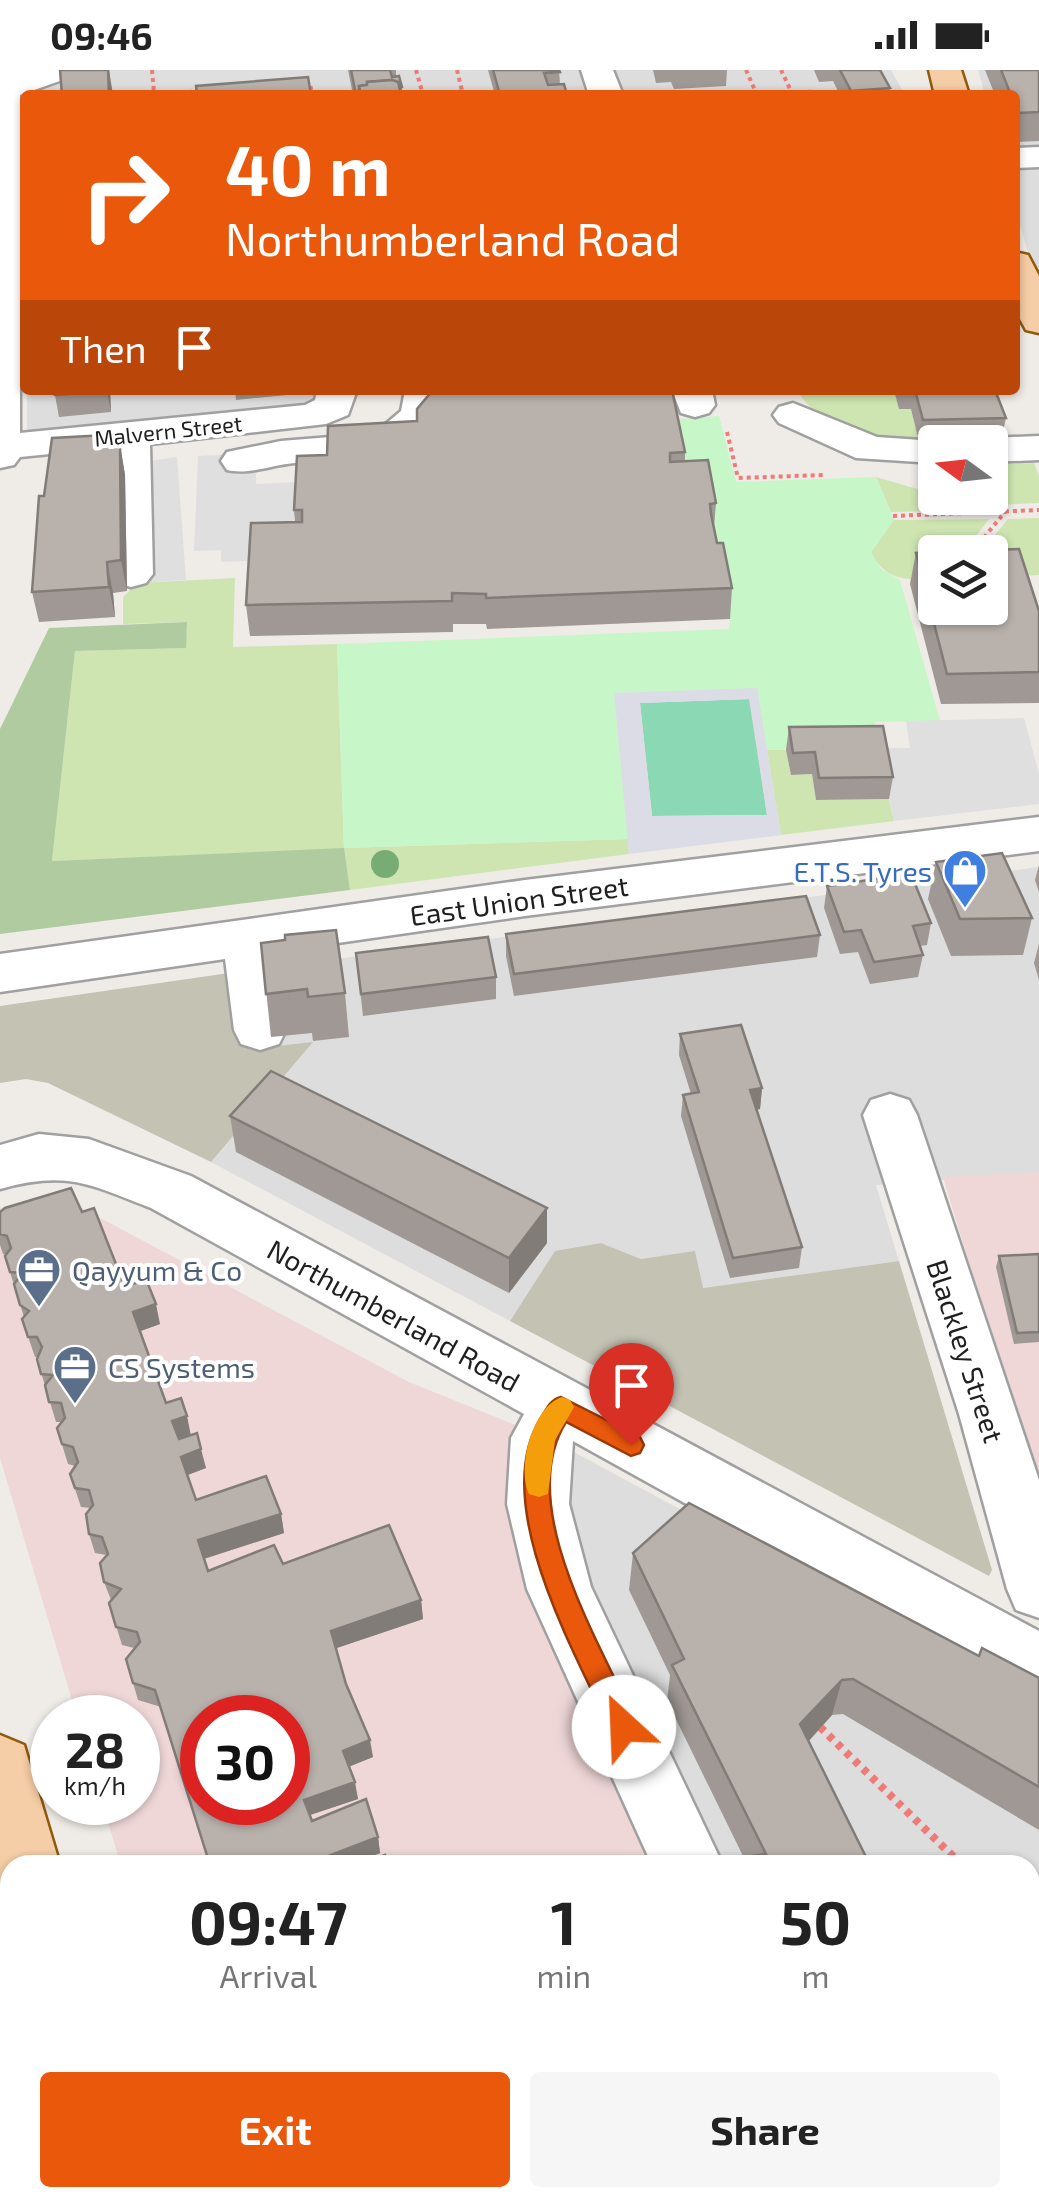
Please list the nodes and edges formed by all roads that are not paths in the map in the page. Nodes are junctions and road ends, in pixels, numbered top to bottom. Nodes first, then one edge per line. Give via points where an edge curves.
1 (59, 70) edge
2 (4, 80) edge
3 (1, 236) edge
4 (0, 259) edge
5 (1020, 275) edge
6 (1039, 322) edge
7 (425, 395) edge
8 (335, 399) edge
9 (176, 409) edge
10 (793, 415) dead end
11 (130, 433) junction
12 (0, 447) edge
13 (1039, 448) edge
14 (1008, 449) edge
15 (918, 451) edge
16 (0, 456) edge
17 (240, 461) dead end
18 (131, 574) dead end
19 (1039, 834) edge
20 (248, 937) junction
21 (0, 973) edge
22 (260, 1030) edge
23 (890, 1115) dead end
24 (0, 1167) edge
25 (561, 1407) junction
26 (1039, 1589) edge
27 (1039, 1664) edge
28 (0, 1768) edge
29 (22, 1855) edge
30 (683, 1855) edge

1 - 2 street
2 - 3 street
3 - 4 street
4 - 12 street
5 - 6 main road
7 - 17 street via 418,419 383,443
8 - 9 street, Malvern Street via 312,416
9 - 11 street, Malvern Street
10 - 15 street via 870,449
11 - 12 street, Malvern Street
11 - 18 street
12 - 16 street
13 - 14 street
19 - 20 street, East Union Street
20 - 21 street, East Union Street
20 - 22 street
23 - 26 street, Blackley Street
24 - 25 street, Northumberland Road via 39,1156 89,1161 171,1192
25 - 27 street, Northumberland Road
25 - 30 street via 542,1438 538,1504 559,1589
28 - 29 main road

